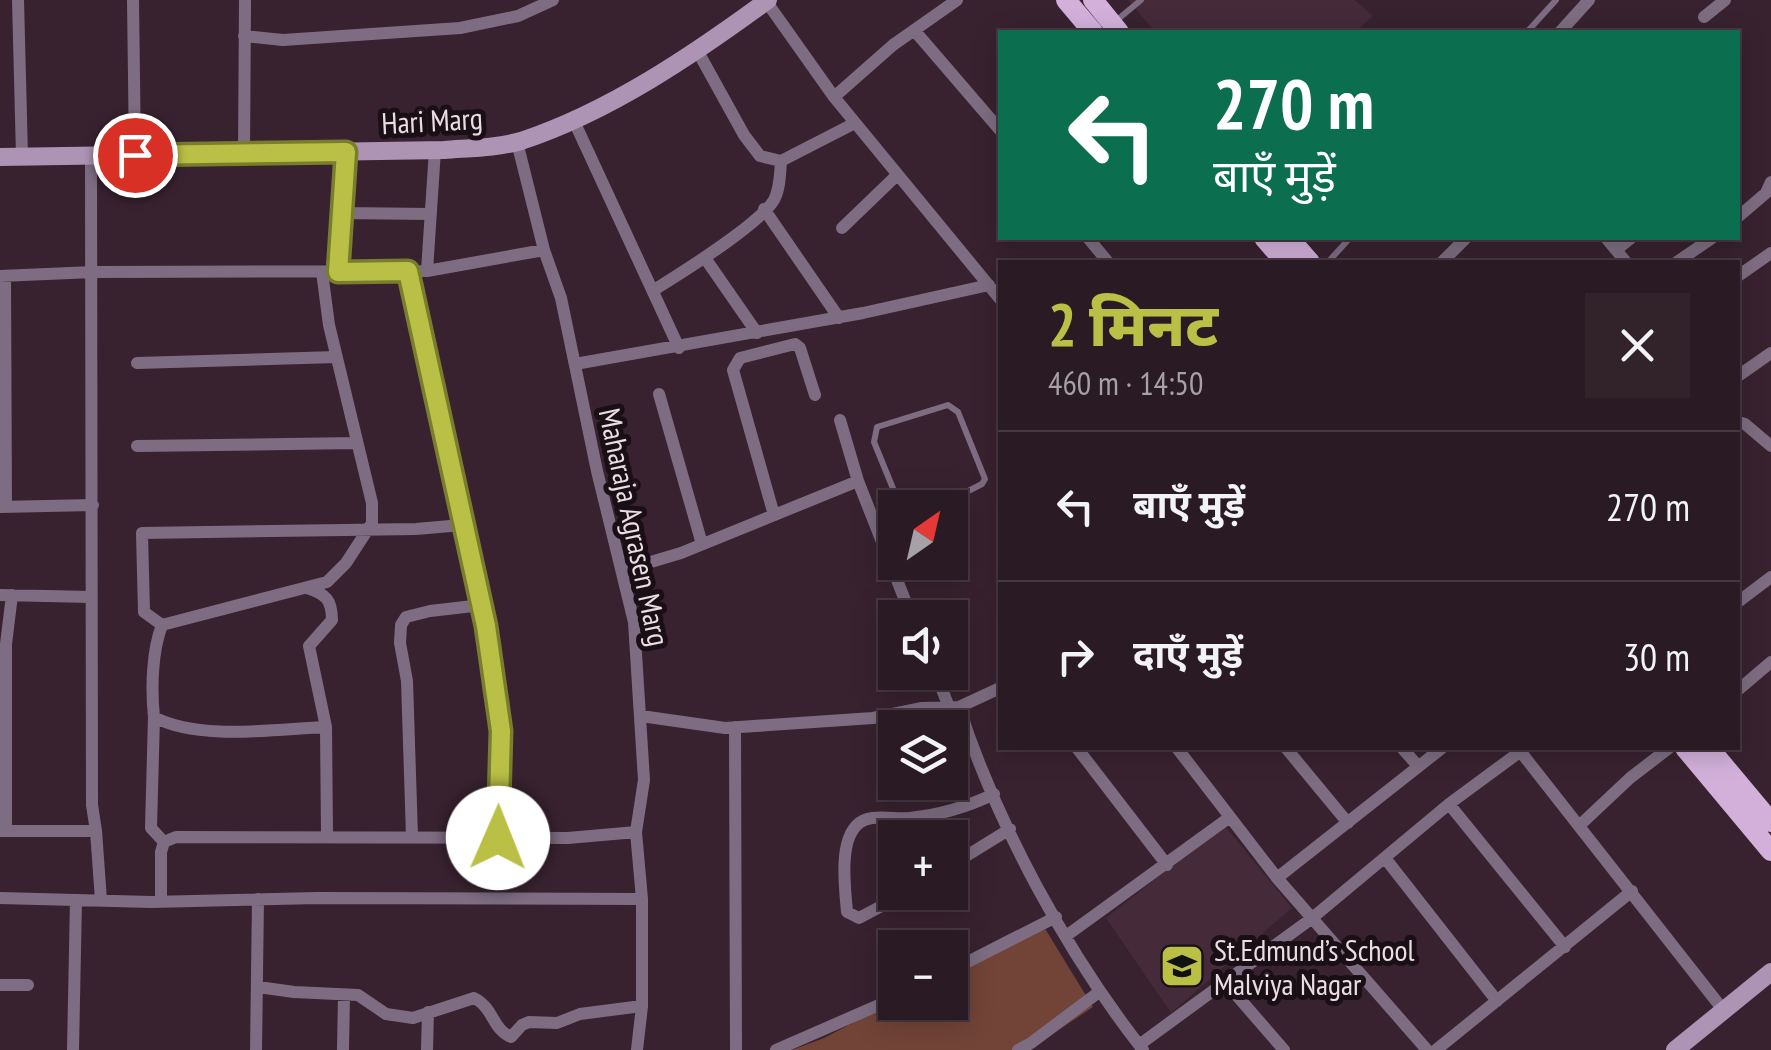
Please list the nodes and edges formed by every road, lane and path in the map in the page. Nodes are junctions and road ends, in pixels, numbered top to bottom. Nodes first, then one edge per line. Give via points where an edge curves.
1 (18, 0) edge
2 (133, 0) edge
3 (245, 0) edge
4 (553, 0) edge
5 (958, 0) edge
6 (1066, 0) edge
7 (1092, 0) edge
8 (1141, 0) edge
9 (1556, 0) edge
10 (1590, 0) edge
11 (1725, 0) edge
12 (767, 1) edge
13 (1704, 17) dead end
14 (18, 28) junction
15 (0, 30) edge
16 (914, 30) junction
17 (1108, 30) edge
18 (1530, 30) edge
19 (1562, 30) edge
20 (244, 36) junction
21 (697, 50) junction
22 (834, 97) junction
23 (572, 119) junction
24 (855, 123) junction
25 (998, 128) edge
26 (517, 142) junction
27 (435, 150) junction
28 (346, 152) junction
29 (92, 155) junction
30 (135, 155) junction
31 (244, 155) junction
32 (22, 156) junction
33 (0, 157) edge
34 (781, 161) junction
35 (897, 175) junction
36 (1771, 182) edge
37 (764, 209) junction
38 (342, 213) junction
39 (429, 214) junction
40 (1740, 215) edge
41 (842, 228) dead end
42 (1090, 240) edge
43 (1266, 240) edge
44 (1291, 240) edge
45 (1348, 240) edge
46 (1464, 240) edge
47 (1608, 240) edge
48 (1628, 240) edge
49 (1709, 240) edge
50 (544, 250) junction
51 (1616, 250) junction
52 (1771, 253) edge
53 (705, 258) junction
54 (1106, 260) edge
55 (1284, 260) edge
56 (1308, 260) edge
57 (1330, 260) edge
58 (1444, 260) edge
59 (1624, 260) edge
60 (1681, 260) edge
61 (408, 271) junction
62 (427, 271) junction
63 (92, 272) junction
64 (322, 272) junction
65 (338, 272) junction
66 (1740, 275) edge
67 (3, 276) edge
68 (989, 285) junction
69 (654, 290) junction
70 (998, 296) edge
71 (840, 318) junction
72 (757, 333) junction
73 (678, 348) junction
74 (1771, 354) edge
75 (336, 357) junction
76 (137, 363) dead end
77 (575, 364) junction
78 (1740, 375) edge
79 (660, 394) dead end
80 (815, 395) dead end
81 (840, 420) dead end
82 (1740, 423) edge
83 (356, 443) junction
84 (137, 446) dead end
85 (1771, 446) edge
86 (858, 481) junction
87 (894, 490) edge
88 (968, 491) edge
89 (93, 506) junction
90 (3, 507) edge
91 (774, 515) junction
92 (462, 525) junction
93 (366, 529) junction
94 (878, 532) edge
95 (702, 544) junction
96 (624, 570) junction
97 (1771, 577) edge
98 (305, 587) junction
99 (6, 595) edge
100 (91, 597) junction
101 (1740, 600) edge
102 (482, 606) junction
103 (162, 625) junction
104 (1771, 662) edge
105 (1740, 688) edge
106 (998, 689) edge
107 (945, 690) edge
108 (954, 707) junction
109 (640, 716) junction
110 (154, 717) junction
111 (326, 727) junction
112 (735, 727) junction
113 (1078, 750) edge
114 (1179, 750) edge
115 (1288, 750) edge
116 (1404, 750) edge
117 (1439, 750) edge
118 (1522, 750) edge
119 (1524, 750) edge
120 (1666, 750) edge
121 (1687, 750) edge
122 (1712, 750) edge
123 (1418, 766) junction
124 (994, 794) junction
125 (1449, 804) junction
126 (1230, 817) junction
127 (1771, 822) edge
128 (1348, 823) junction
129 (1580, 825) junction
130 (1010, 829) junction
131 (3, 831) edge
132 (96, 831) junction
133 (636, 832) junction
134 (327, 836) junction
135 (412, 836) junction
136 (498, 838) junction
137 (164, 842) junction
138 (1771, 851) edge
139 (968, 855) edge
140 (1386, 858) junction
141 (1167, 865) junction
142 (1277, 878) junction
143 (1632, 892) junction
144 (0, 898) edge
145 (258, 899) junction
146 (642, 899) junction
147 (76, 900) junction
148 (101, 900) junction
149 (161, 901) junction
150 (878, 908) edge
151 (1056, 917) junction
152 (1312, 919) junction
153 (1066, 936) junction
154 (1565, 947) junction
155 (968, 962) edge
156 (1771, 972) edge
157 (1226, 983) junction
158 (0, 984) edge
159 (28, 985) dead end
160 (258, 987) junction
161 (1099, 992) junction
162 (344, 994) junction
163 (1497, 1001) junction
164 (878, 1005) edge
165 (642, 1006) junction
166 (1724, 1011) junction
167 (428, 1012) junction
168 (511, 1044) edge
169 (1141, 1048) edge
170 (73, 1050) edge
171 (256, 1050) edge
172 (343, 1050) edge
173 (428, 1050) edge
174 (637, 1050) edge
175 (736, 1050) edge
176 (776, 1050) edge
177 (1018, 1050) edge
178 (1284, 1050) edge
179 (1426, 1050) edge
180 (1436, 1050) edge
181 (1675, 1050) edge

1 - 14 street
2 - 30 street
3 - 20 street
4 - 20 street via 518,16 460,28 283,40
5 - 16 street
6 - 17 main road
7 - 17 main road
8 - 17 lane
9 - 18 lane
10 - 19 street
11 - 13 street
12 - 21 street, Hari Marg
12 - 22 street
14 - 15 street
14 - 32 street
16 - 22 street
16 - 25 street
20 - 31 street
21 - 23 street, Hari Marg
21 - 34 street via 744,136 760,156
22 - 24 street
23 - 26 street, Hari Marg
23 - 69 street
24 - 34 street
24 - 35 street
26 - 27 street, Hari Marg
26 - 50 street, Maharaja Agrasen Marg
27 - 28 street, Hari Marg
27 - 39 street
28 - 31 street, Hari Marg
28 - 38 street
29 - 30 street, Hari Marg
29 - 32 street, Hari Marg
29 - 63 street
30 - 31 street, Hari Marg
32 - 33 street, Hari Marg
34 - 37 street via 773,201
35 - 41 street
35 - 68 street
36 - 40 street
37 - 53 street
37 - 71 street
38 - 39 street
38 - 65 street
39 - 62 street
42 - 54 street
43 - 55 main road
44 - 56 main road
45 - 57 lane
46 - 58 street
47 - 51 street
48 - 51 street
49 - 60 street
50 - 62 street
50 - 77 street, Maharaja Agrasen Marg
51 - 59 street
52 - 66 street
53 - 69 street
53 - 72 street
61 - 62 street
61 - 65 street
61 - 92 street
63 - 64 street
63 - 67 street
63 - 89 street
64 - 65 street
64 - 75 street
67 - 90 street
68 - 70 street
68 - 71 street
69 - 73 street
71 - 72 street
72 - 73 street
73 - 77 street
74 - 78 street
75 - 76 street
75 - 83 street
77 - 96 street, Maharaja Agrasen Marg
79 - 95 street
80 - 91 street via 795,344 735,363
81 - 86 street
82 - 85 street
83 - 84 street
83 - 93 street via 372,504
86 - 91 street
86 - 94 street
87 - 88 lane via 873,433 948,405 958,412 985,478
89 - 90 street
89 - 100 street
91 - 95 street
92 - 93 street
92 - 102 street
93 - 98 street via 327,582
93 - 103 street via 142,533 144,612
95 - 96 street
96 - 109 street, Maharaja Agrasen Marg
97 - 101 street
98 - 103 street
98 - 111 street via 332,605 332,620 309,646
99 - 100 street
99 - 131 street
100 - 132 street
102 - 135 street via 430,611 402,625
102 - 136 street via 501,731
103 - 110 street
104 - 105 street
106 - 108 street
107 - 108 street
108 - 112 street
108 - 124 street
109 - 112 street
109 - 133 street, Maharaja Agrasen Marg via 644,780
110 - 111 street via 212,731
110 - 137 street via 151,828
111 - 134 street
112 - 175 street
113 - 141 street
114 - 126 street
115 - 128 street
116 - 123 street
117 - 123 street
118 - 125 street
119 - 129 street
120 - 129 street
121 - 138 main road
122 - 127 main road
123 - 128 street
124 - 130 street
124 - 150 street via 951,811 868,818 856,825 847,842 847,912 860,918
125 - 140 street
125 - 154 street
126 - 141 street
126 - 142 street
128 - 142 street
129 - 143 street
130 - 139 street
130 - 151 street
131 - 132 street
132 - 148 street
133 - 136 street
133 - 146 street, Maharaja Agrasen Marg
134 - 135 street
134 - 137 street via 176,836
135 - 136 street
137 - 149 street
140 - 152 street
140 - 163 street
141 - 153 street
142 - 152 street
143 - 154 street
143 - 166 street
144 - 147 street
145 - 146 street
145 - 149 street
145 - 160 street
146 - 165 street, Maharaja Agrasen Marg
147 - 148 street
147 - 170 street
148 - 149 street
151 - 153 street
151 - 155 street
152 - 157 street
152 - 179 street
153 - 161 street
154 - 163 street
156 - 166 street
157 - 169 street
157 - 178 street
158 - 159 street
160 - 162 street
160 - 171 street
161 - 169 street
161 - 177 street
162 - 167 street via 368,998 386,1014 413,1018
162 - 172 street
163 - 180 street
164 - 176 street
165 - 168 street via 558,1023 529,1022
165 - 174 street, Maharaja Agrasen Marg
166 - 181 street
167 - 168 street via 474,998 487,1004
167 - 173 street

